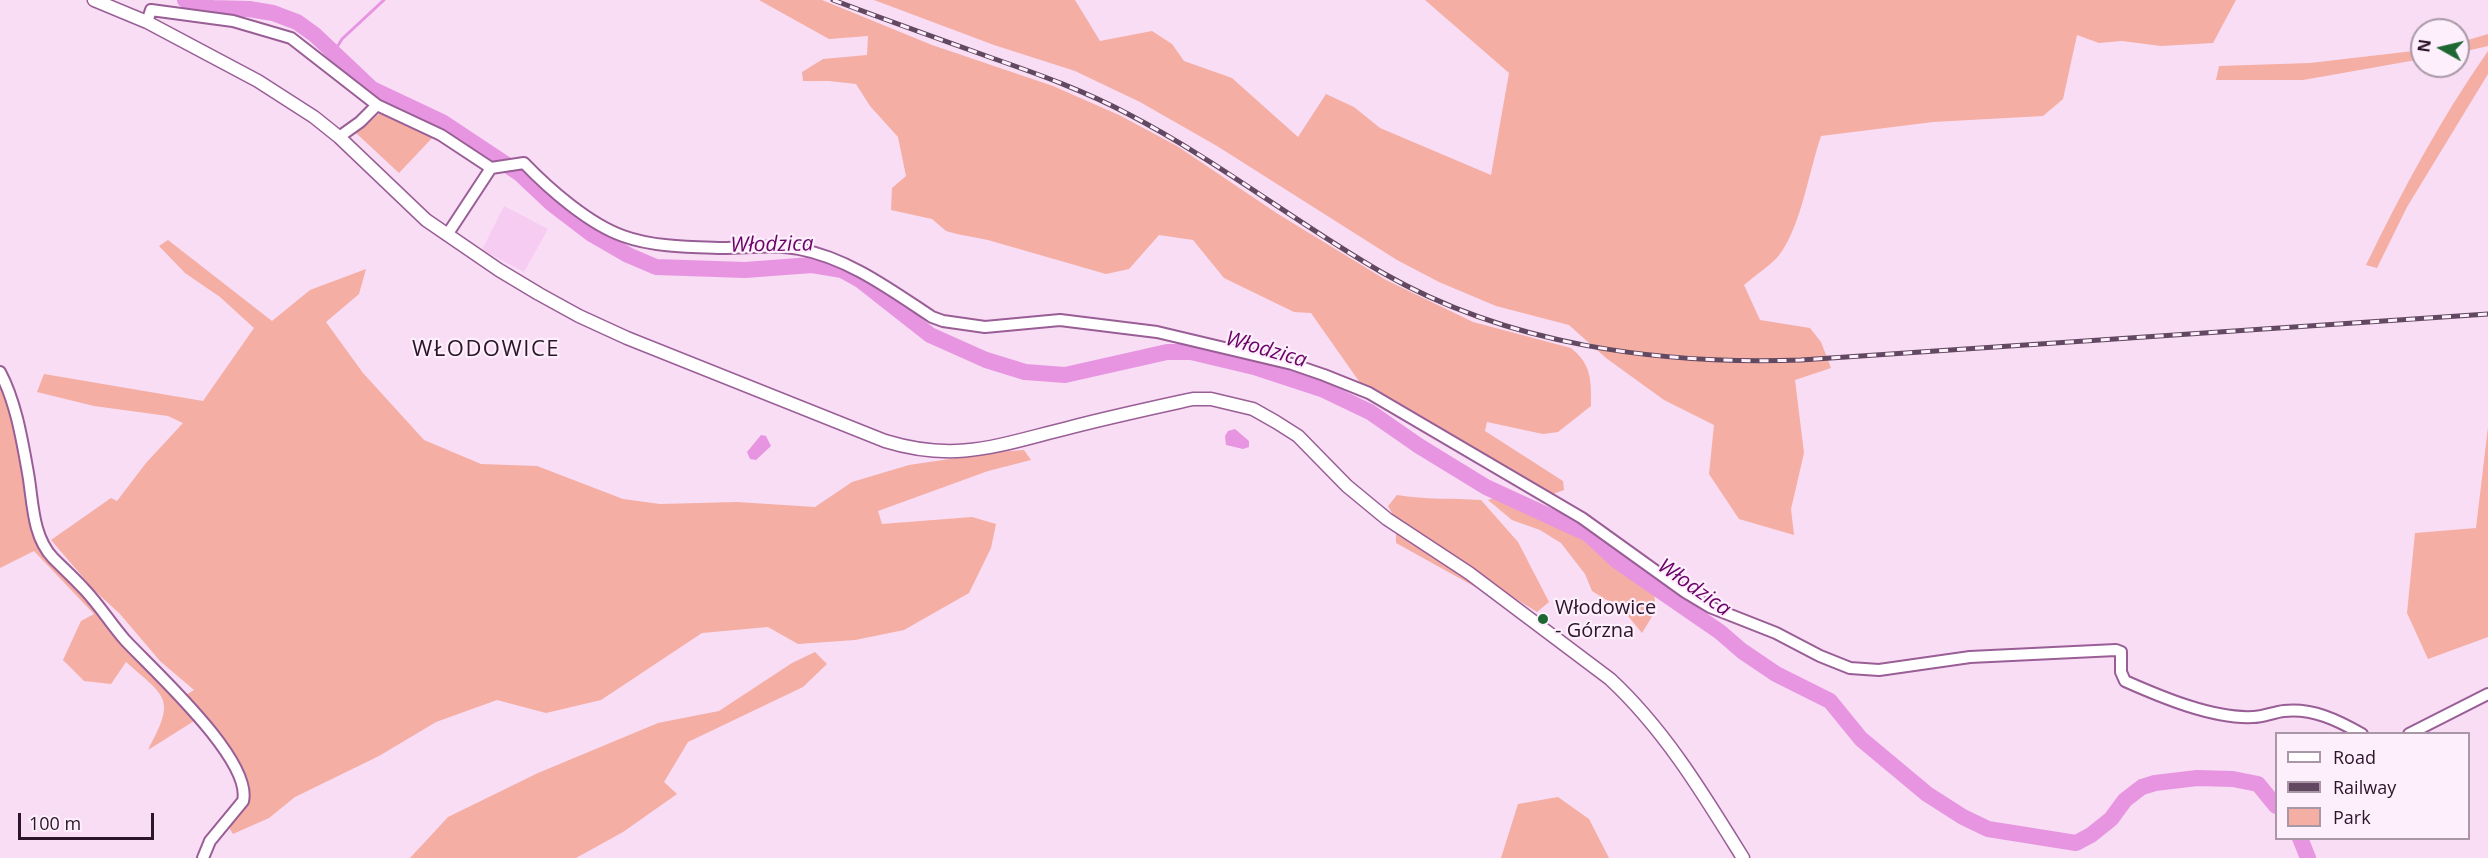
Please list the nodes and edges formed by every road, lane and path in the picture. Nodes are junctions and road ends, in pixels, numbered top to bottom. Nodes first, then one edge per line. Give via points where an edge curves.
1 (94, 0) edge
2 (147, 22) junction
3 (377, 105) junction
4 (339, 137) junction
5 (495, 167) junction
6 (447, 235) junction
7 (0, 372) edge
8 (2488, 694) edge
9 (2358, 732) edge
10 (2413, 732) edge
11 (203, 858) edge
12 (1743, 858) edge

1 - 2 street
2 - 3 street via 151,10 233,21 291,38
2 - 4 street via 258,81
3 - 4 street
3 - 5 street via 441,135
4 - 6 street via 411,207
5 - 6 street
5 - 9 street via 525,163 559,197 623,236 680,246 774,246 820,253 853,267 943,321 985,327 1059,320 1157,332 1324,375 1369,393 1582,518 1710,607 1850,668 1879,670 1970,657 2116,650 2121,652 2125,681 2158,696 2217,713 2253,717 2312,711
6 - 12 street via 579,316 722,377 904,447 940,452 980,450 1193,399 1253,409 1298,436 1347,486 1387,519 1469,573 1627,694 1669,742
7 - 11 street via 23,445 43,546 185,700 242,778 243,801 210,841
8 - 10 street

